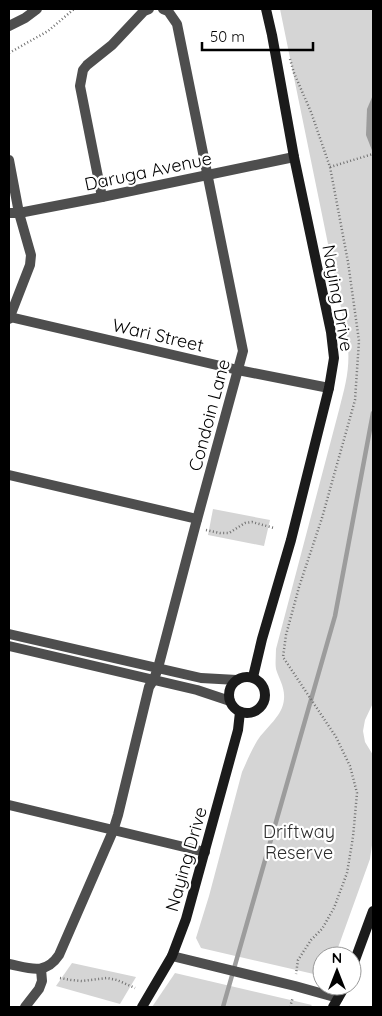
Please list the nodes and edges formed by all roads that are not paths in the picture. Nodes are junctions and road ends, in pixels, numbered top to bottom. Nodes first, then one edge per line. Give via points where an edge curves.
1 (37, 9) edge
2 (149, 9) edge
3 (163, 9) edge
4 (266, 9) edge
5 (9, 26) edge
6 (294, 157) junction
7 (9, 160) edge
8 (208, 175) junction
9 (102, 197) junction
10 (14, 213) edge
11 (9, 318) edge
12 (238, 370) junction
13 (329, 388) junction
14 (9, 475) edge
15 (197, 519) junction
16 (9, 634) edge
17 (9, 646) edge
18 (158, 668) junction
19 (253, 677) junction
20 (154, 679) junction
21 (237, 680) junction
22 (230, 701) junction
23 (240, 712) junction
24 (9, 805) edge
25 (113, 831) junction
26 (205, 852) junction
27 (373, 911) edge
28 (360, 946) edge
29 (172, 956) junction
30 (9, 964) edge
31 (41, 969) junction
32 (335, 1003) edge
33 (25, 1007) edge
34 (142, 1007) edge

1 - 5 street
2 - 9 street via 87,65 80,78
3 - 8 street, Condoin Lane via 177,24
4 - 6 street, Naying Drive
6 - 8 street, Daruga Avenue
6 - 13 street, Naying Drive via 331,332 334,358
7 - 10 street
8 - 9 street, Daruga Avenue
8 - 12 street, Condoin Lane via 243,351
9 - 10 street, Daruga Avenue
10 - 11 street via 31,255
11 - 12 street, Wari Street
12 - 13 street, Wari Street
12 - 15 street, Condoin Lane
13 - 19 street, Naying Drive
14 - 15 street
15 - 18 street, Condoin Lane
16 - 18 street
17 - 20 street
18 - 20 street, Condoin Lane
18 - 21 street via 201,678
19 - 21 street
19 - 23 street via 263,685 266,698 259,709
20 - 22 street
20 - 25 street, Condoin Lane via 148,687
21 - 22 street via 230,689
22 - 23 street
23 - 26 street, Naying Drive
24 - 25 street
25 - 26 street
25 - 31 street, Condoin Lane via 59,955 55,962
26 - 29 street, Naying Drive
27 - 28 street
29 - 32 street via 294,986
29 - 34 street, Naying Drive
30 - 31 street
31 - 33 street via 42,982

